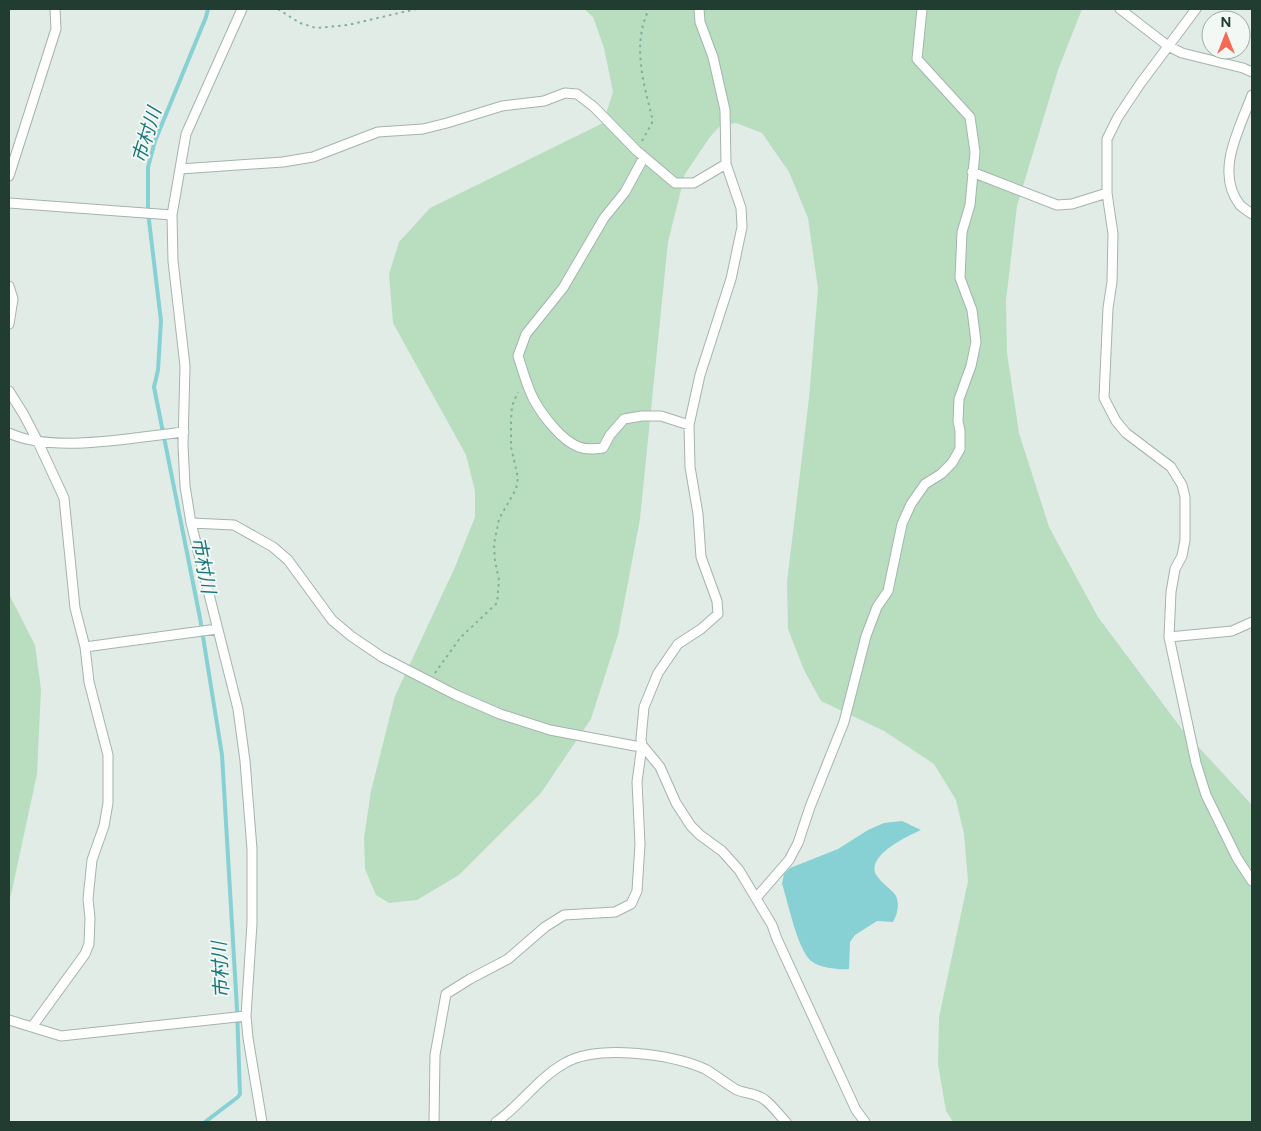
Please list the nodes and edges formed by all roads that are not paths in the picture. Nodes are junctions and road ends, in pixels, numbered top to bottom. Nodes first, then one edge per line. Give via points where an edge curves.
1 (55, 9) edge
2 (242, 9) edge
3 (699, 9) edge
4 (922, 9) edge
5 (1120, 9) edge
6 (1196, 9) edge
7 (1168, 46) junction
8 (1252, 72) edge
9 (1252, 95) edge
10 (641, 154) junction
11 (726, 164) junction
12 (180, 169) junction
13 (972, 172) junction
14 (9, 176) edge
15 (1107, 193) junction
16 (9, 203) edge
17 (1252, 214) edge
18 (172, 215) junction
19 (9, 286) edge
20 (9, 324) edge
21 (9, 391) edge
22 (689, 425) junction
23 (184, 432) junction
24 (9, 433) edge
25 (38, 442) junction
26 (191, 523) junction
27 (1252, 623) edge
28 (217, 629) junction
29 (1169, 637) junction
30 (85, 647) junction
31 (642, 745) junction
32 (1252, 881) edge
33 (756, 898) junction
34 (246, 1016) junction
35 (9, 1020) edge
36 (32, 1027) junction
37 (262, 1122) edge
38 (434, 1122) edge
39 (496, 1122) edge
40 (786, 1122) edge
41 (865, 1122) edge

1 - 14 street via 56,29
2 - 12 street via 186,134
3 - 11 street via 725,110
4 - 13 street via 917,60 970,117 974,152
5 - 7 street
6 - 7 street
7 - 8 street via 1182,53
7 - 15 street via 1118,117 1107,139
9 - 17 street via 1229,154 1229,184 1240,205
10 - 11 street via 675,183 694,183
10 - 12 street via 594,107 577,94 565,93 544,100 502,106 447,123 378,132 312,157
10 - 22 street via 624,192 604,218 563,288 526,334 518,356 534,400 551,425 580,448 603,448 624,419 661,416
11 - 22 street via 741,208 742,227 731,279 700,375
12 - 18 street
13 - 15 street via 1057,205 1072,204
13 - 33 street via 970,205 962,232 960,278 972,310 976,342 959,399 960,448 952,463 925,484 911,504 902,524 888,591 877,607 866,636 844,722 798,843 789,860
15 - 29 street via 1113,234 1104,398 1126,433 1171,467 1185,497 1185,540 1171,592
16 - 18 street
18 - 23 street via 173,261 185,366
19 - 20 street via 13,299
21 - 25 street
22 - 31 street via 690,467 701,558 717,601 718,614 678,644 658,673 644,707
23 - 25 street via 81,443
23 - 26 street via 185,486
24 - 25 street
25 - 30 street via 64,498 75,608
26 - 28 street
26 - 31 street via 234,525 272,546 288,560 332,620 382,657 500,714 550,730
27 - 29 street via 1232,631
28 - 30 street
28 - 34 street via 238,708 252,849 252,923
29 - 32 street via 1206,795
30 - 36 street via 89,682 108,755 108,802 104,826 92,860 88,899 89,944
31 - 33 street via 660,767 676,803 691,826 722,851 739,870
31 - 38 street via 637,782 640,844 637,891 631,904 615,912 564,915 508,959 446,994 436,1055
33 - 41 street via 772,925 856,1110
34 - 36 street via 61,1036
34 - 37 street
35 - 36 street
39 - 40 street via 544,1077 566,1062 593,1053 636,1053 673,1058 706,1069 734,1088 756,1094

